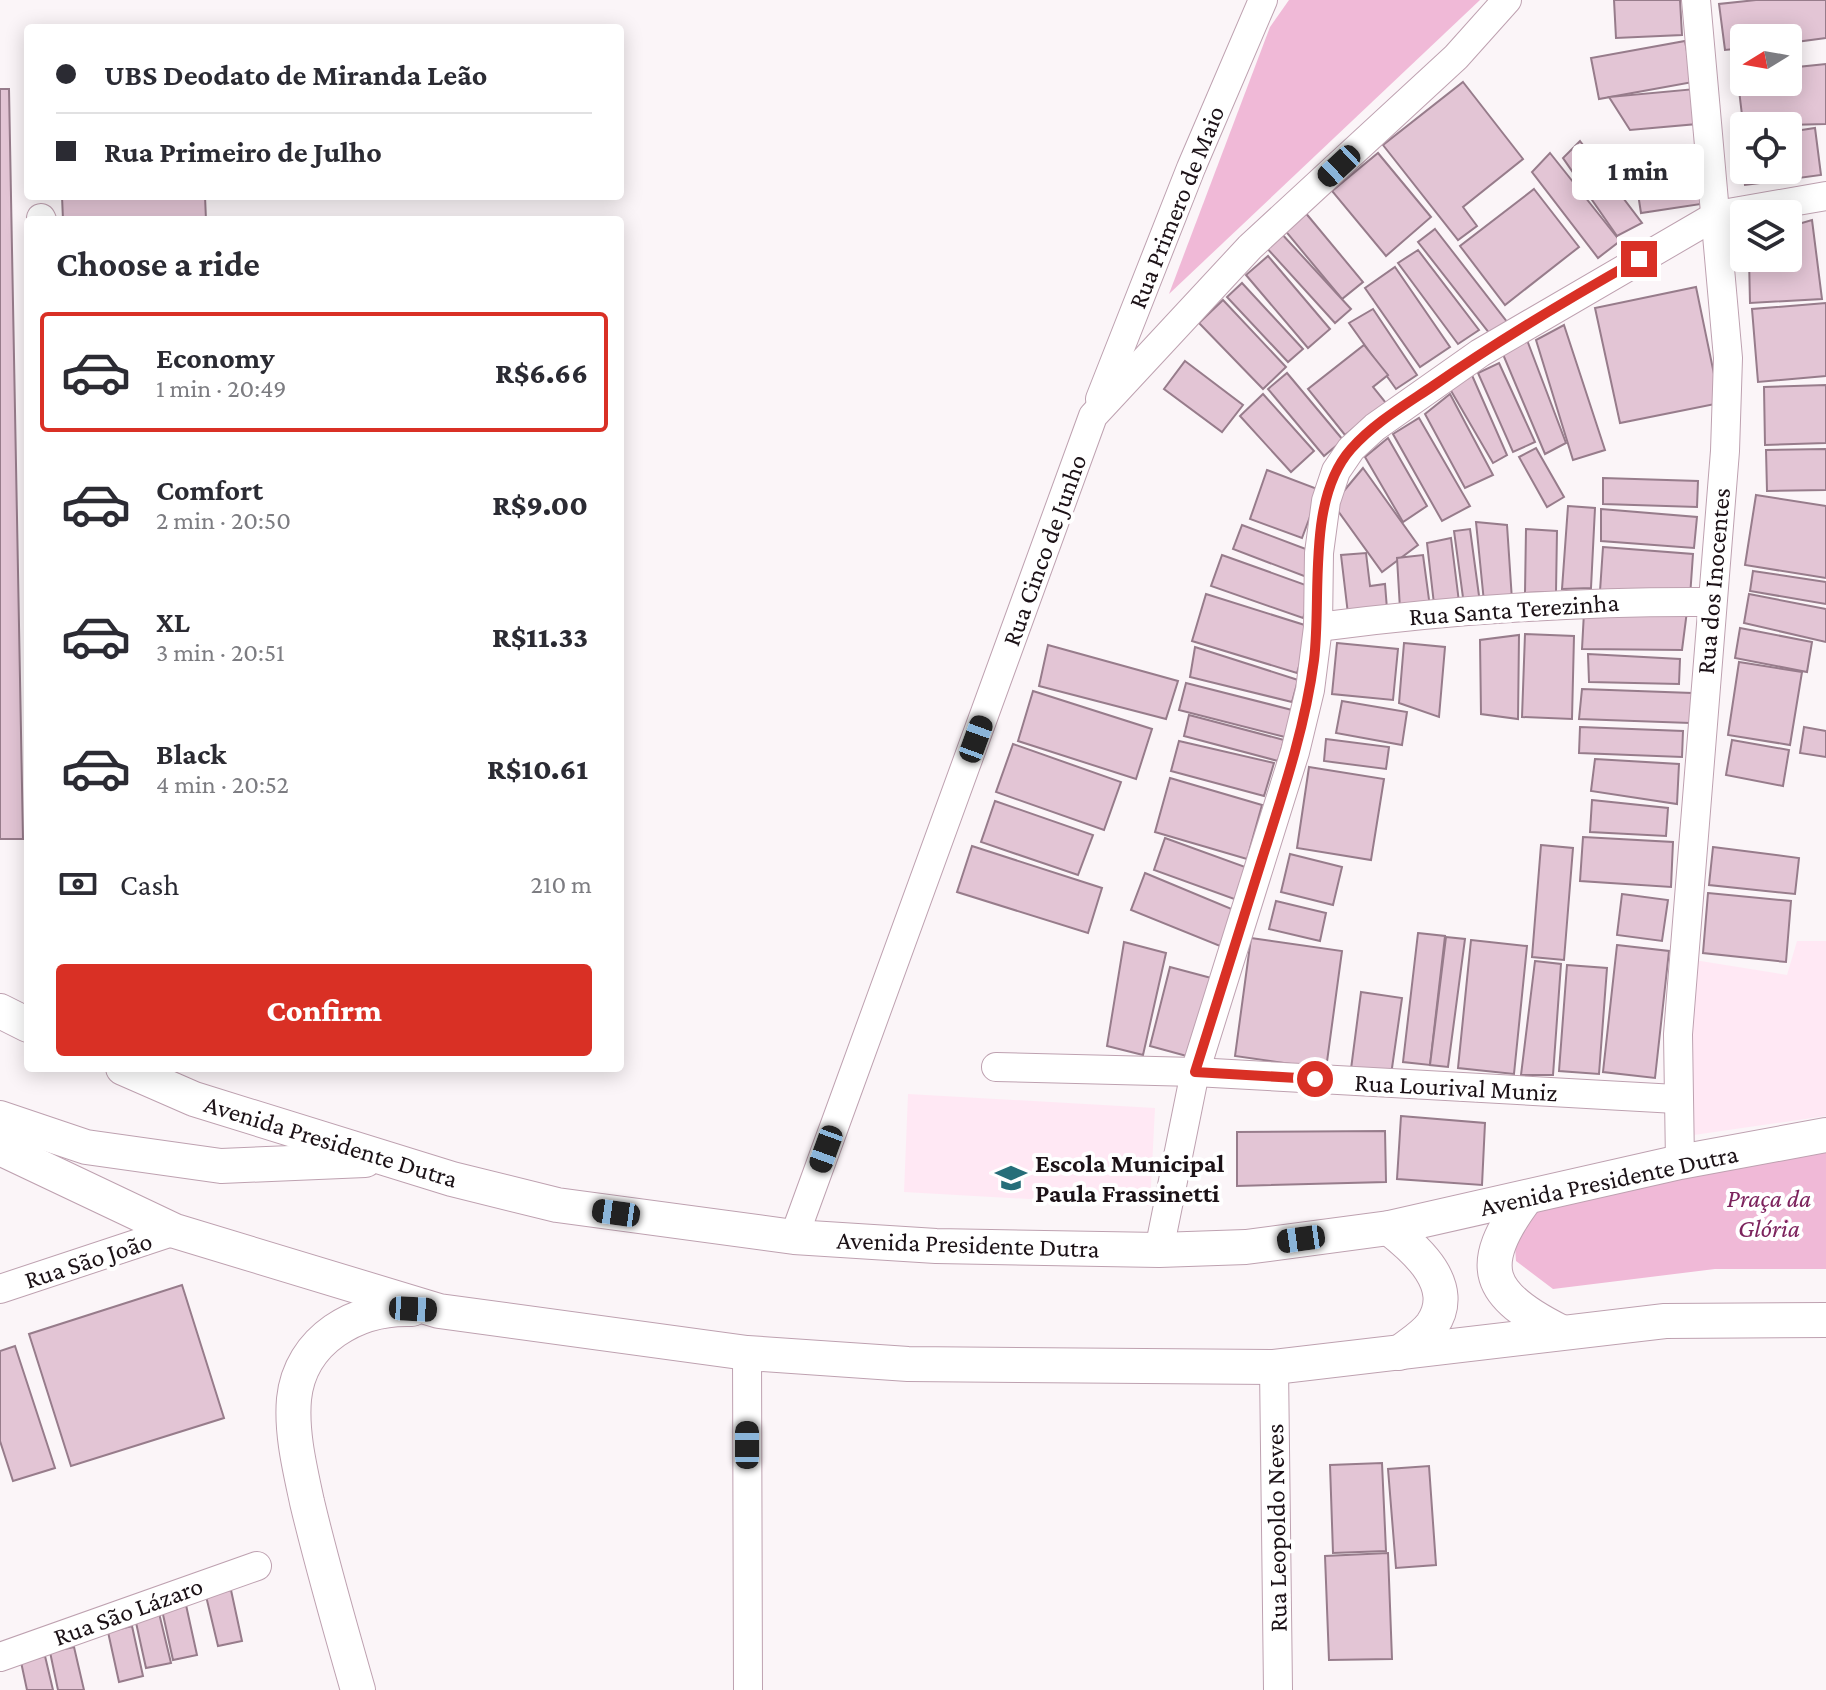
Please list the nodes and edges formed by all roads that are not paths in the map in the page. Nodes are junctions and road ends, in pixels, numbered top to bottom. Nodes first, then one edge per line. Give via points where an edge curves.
1 (1263, 0) edge
2 (1507, 0) edge
3 (1696, 0) edge
4 (1826, 196) edge
5 (1717, 215) junction
6 (1093, 416) junction
7 (1710, 602) junction
8 (1318, 627) junction
9 (0, 1011) edge
10 (24, 1023) edge
11 (996, 1067) dead end
12 (132, 1072) edge
13 (1195, 1072) junction
14 (1676, 1099) junction
15 (0, 1118) edge
16 (1826, 1135) edge
17 (0, 1148) edge
18 (387, 1158) junction
19 (1680, 1162) junction
20 (1526, 1198) junction
21 (1389, 1228) junction
22 (175, 1231) junction
23 (794, 1237) junction
24 (1159, 1250) junction
25 (0, 1289) edge
26 (439, 1311) junction
27 (1826, 1320) edge
28 (1561, 1332) junction
29 (747, 1353) junction
30 (1398, 1354) junction
31 (1274, 1367) junction
32 (257, 1566) dead end
33 (0, 1657) edge
34 (358, 1690) edge
35 (748, 1690) edge
36 (1278, 1690) edge

1 - 6 street, Rua Primero de Maio
2 - 6 street, Rua Cinco de Junho via 1456,57 1250,247
3 - 5 street, Rua dos Inocentes
4 - 5 street
5 - 7 street, Rua dos Inocentes via 1728,358
5 - 8 street via 1480,353 1351,449 1326,501
6 - 23 street, Rua Cinco de Junho
7 - 8 street, Rua Santa Terezinha via 1491,608
7 - 14 street, Rua dos Inocentes
8 - 13 street via 1295,752
9 - 10 street
11 - 13 street, Rua Lourival Muniz
12 - 18 street, Avenida Presidente Dutra via 194,1099
13 - 14 street, Rua Lourival Muniz
13 - 24 street
14 - 19 street, Rua dos Inocentes
15 - 18 street via 86,1147 221,1166
16 - 19 street, Avenida Presidente Dutra
17 - 22 street
18 - 23 street, Avenida Presidente Dutra via 557,1205
19 - 20 street, Avenida Presidente Dutra
20 - 21 street, Avenida Presidente Dutra
20 - 28 street via 1496,1247 1498,1284 1526,1315
21 - 24 street, Avenida Presidente Dutra via 1246,1247
21 - 30 street via 1419,1252 1439,1288 1440,1302 1432,1325
22 - 25 street, Rua São João
22 - 26 street
23 - 24 street, Avenida Presidente Dutra
26 - 29 street
26 - 34 street via 387,1308 358,1315 332,1332 306,1361 294,1398 300,1468 318,1551
27 - 28 street via 1665,1321
28 - 30 street
29 - 31 street via 908,1364
29 - 35 street
30 - 31 street
31 - 36 street, Rua Leopoldo Neves
32 - 33 street, Rua São Lázaro

